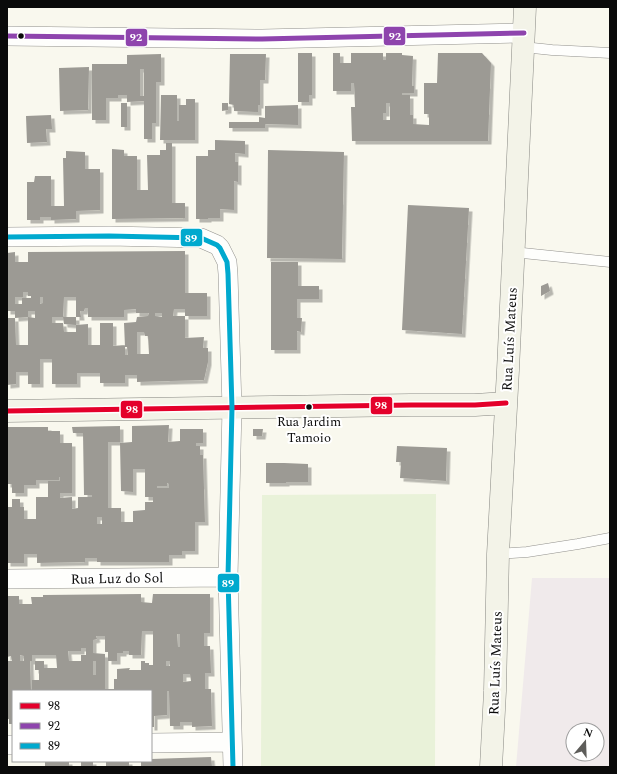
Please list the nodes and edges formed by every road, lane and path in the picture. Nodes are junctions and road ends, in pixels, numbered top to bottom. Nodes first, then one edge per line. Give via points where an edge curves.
1 (525, 7) edge
2 (7, 36) edge
3 (524, 40) junction
4 (610, 53) edge
5 (7, 237) edge
6 (513, 252) junction
7 (610, 262) edge
8 (506, 403) junction
9 (232, 408) junction
10 (7, 411) edge
11 (610, 538) edge
12 (498, 554) junction
13 (228, 577) junction
14 (7, 579) edge
15 (232, 742) junction
16 (152, 743) edge
17 (233, 767) edge
18 (491, 767) edge

1 - 3 main road, Rua Luís Mateus
2 - 3 street
3 - 4 lane via 552,50
3 - 6 main road, Rua Luís Mateus
5 - 9 street via 200,238 217,245 227,262
6 - 7 lane
6 - 8 main road, Rua Luís Mateus
8 - 9 main road
8 - 12 main road, Rua Luís Mateus
9 - 10 main road
9 - 13 street
11 - 12 lane via 527,552
12 - 18 main road, Rua Luís Mateus
13 - 14 street, Rua Luz do Sol
13 - 15 street
15 - 16 street
15 - 17 street

